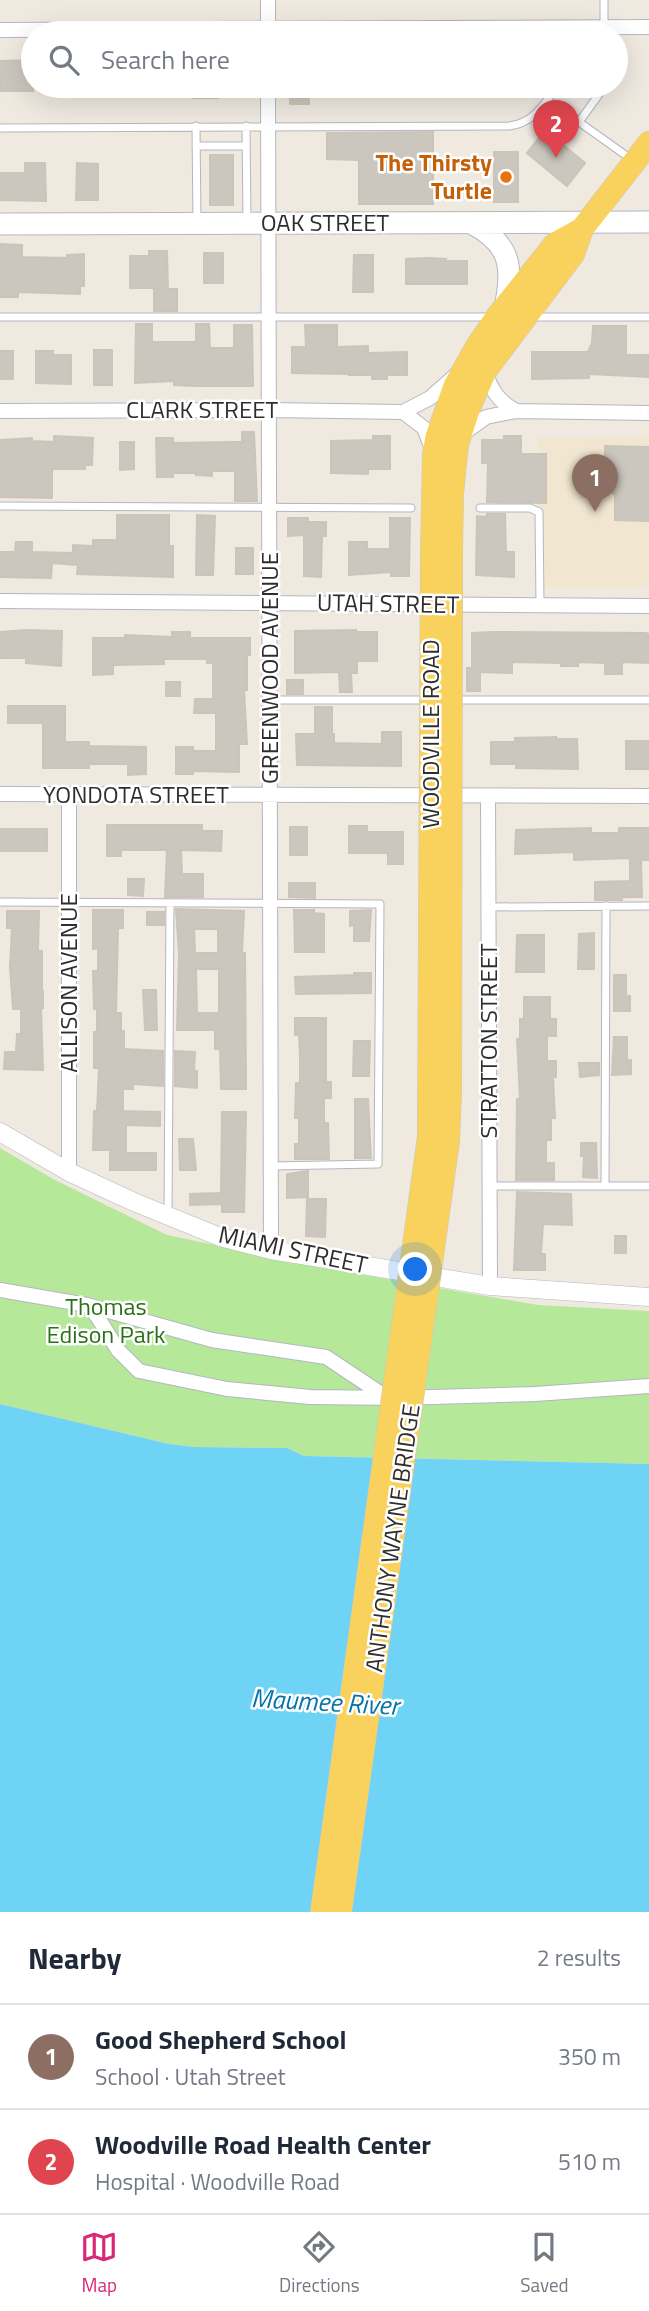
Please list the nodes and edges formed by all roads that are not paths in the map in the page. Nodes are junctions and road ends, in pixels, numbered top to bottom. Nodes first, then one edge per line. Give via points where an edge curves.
1 (268, 0) edge
2 (604, 0) edge
3 (268, 21) edge
4 (603, 21) edge
5 (649, 27) edge
6 (628, 28) edge
7 (0, 30) edge
8 (21, 30) edge
9 (268, 98) edge
10 (548, 98) edge
11 (596, 98) edge
12 (554, 109) dead end
13 (579, 122) junction
14 (196, 126) junction
15 (268, 126) junction
16 (246, 127) junction
17 (0, 128) edge
18 (196, 146) junction
19 (247, 146) junction
20 (643, 152) edge
21 (469, 222) junction
22 (649, 222) edge
23 (197, 223) junction
24 (258, 223) junction
25 (0, 224) edge
26 (585, 225) junction
27 (509, 314) junction
28 (0, 317) edge
29 (269, 317) junction
30 (649, 317) edge
31 (474, 370) junction
32 (269, 410) junction
33 (0, 411) edge
34 (516, 411) junction
35 (403, 412) junction
36 (649, 413) edge
37 (460, 436) junction
38 (434, 455) junction
39 (0, 506) edge
40 (269, 507) junction
41 (411, 508) dead end
42 (480, 508) dead end
43 (442, 552) junction
44 (0, 601) edge
45 (270, 603) junction
46 (540, 605) junction
47 (649, 606) edge
48 (270, 700) junction
49 (649, 700) edge
50 (0, 794) edge
51 (69, 794) junction
52 (270, 795) junction
53 (488, 796) junction
54 (649, 796) edge
55 (0, 902) edge
56 (69, 903) junction
57 (170, 904) junction
58 (270, 904) junction
59 (606, 906) junction
60 (649, 906) edge
61 (488, 907) junction
62 (0, 1132) edge
63 (271, 1166) junction
64 (69, 1172) junction
65 (490, 1186) junction
66 (605, 1186) junction
67 (649, 1186) edge
68 (168, 1217) junction
69 (271, 1250) junction
70 (490, 1286) junction
71 (419, 1289) junction
72 (0, 1290) edge
73 (649, 1297) edge
74 (87, 1305) junction
75 (649, 1386) edge
76 (398, 1398) junction
77 (322, 1912) edge
78 (340, 1912) edge

1 - 3 street
2 - 4 lane
5 - 6 street
7 - 8 street
9 - 15 street, GREENWOOD AVENUE
10 - 15 lane via 533,117 509,126
11 - 13 lane
12 - 13 lane
13 - 20 lane
14 - 16 lane
14 - 17 lane
14 - 18 lane
15 - 16 lane
15 - 24 street, GREENWOOD AVENUE
16 - 19 lane
18 - 19 lane
18 - 23 lane
19 - 24 lane
20 - 26 main road, WOODVILLE ROAD
21 - 24 main road, OAK STREET
21 - 26 main road, OAK STREET
21 - 27 main road via 496,240 509,261
22 - 26 main road, OAK STREET
23 - 24 main road, OAK STREET
23 - 25 main road, OAK STREET
24 - 29 street, GREENWOOD AVENUE
26 - 27 main road, WOODVILLE ROAD via 555,244
27 - 29 lane
27 - 30 lane
27 - 31 main road, WOODVILLE ROAD
28 - 29 lane
29 - 32 street, GREENWOOD AVENUE
31 - 34 street
31 - 35 street
31 - 37 main road, WOODVILLE ROAD
31 - 38 main road, WOODVILLE ROAD via 445,411
32 - 33 street, CLARK STREET
32 - 35 street, CLARK STREET
32 - 40 street, GREENWOOD AVENUE
34 - 36 street
34 - 37 street via 486,417
35 - 38 street via 424,428
37 - 43 main road, WOODVILLE ROAD
38 - 43 main road, WOODVILLE ROAD
39 - 40 lane
40 - 41 lane
40 - 45 street, GREENWOOD AVENUE
42 - 46 lane via 539,512
43 - 71 main road, WOODVILLE ROAD, bridge via 431,1111
44 - 45 street, UTAH STREET
45 - 46 street, UTAH STREET
45 - 48 street, GREENWOOD AVENUE
46 - 47 street, UTAH STREET
48 - 49 lane
48 - 52 street, GREENWOOD AVENUE
50 - 51 street, YONDOTA STREET
51 - 52 street, YONDOTA STREET
51 - 56 street, ALLISON AVENUE
52 - 53 street, YONDOTA STREET
52 - 58 street, GREENWOOD AVENUE
53 - 54 street, YONDOTA STREET
53 - 61 street, STRATTON STREET
55 - 56 lane
56 - 57 lane
56 - 64 street, ALLISON AVENUE
57 - 58 lane
57 - 68 lane
58 - 63 street, GREENWOOD AVENUE
58 - 63 lane via 380,904 378,1164
59 - 60 lane
59 - 61 lane
59 - 66 lane
61 - 65 street, STRATTON STREET
62 - 64 street, MIAMI STREET
63 - 69 street, GREENWOOD AVENUE
64 - 68 street, MIAMI STREET
65 - 66 lane
65 - 70 street, STRATTON STREET
66 - 67 lane
68 - 69 street, MIAMI STREET
69 - 70 street, MIAMI STREET
70 - 73 street, MIAMI STREET
71 - 77 main road, ANTHONY WAYNE BRIDGE, bridge
71 - 78 main road, ANTHONY WAYNE BRIDGE, bridge
72 - 74 street
74 - 76 street via 212,1340 326,1357 369,1388
74 - 76 street via 127,1360 139,1371 155,1376 310,1397
75 - 76 street

